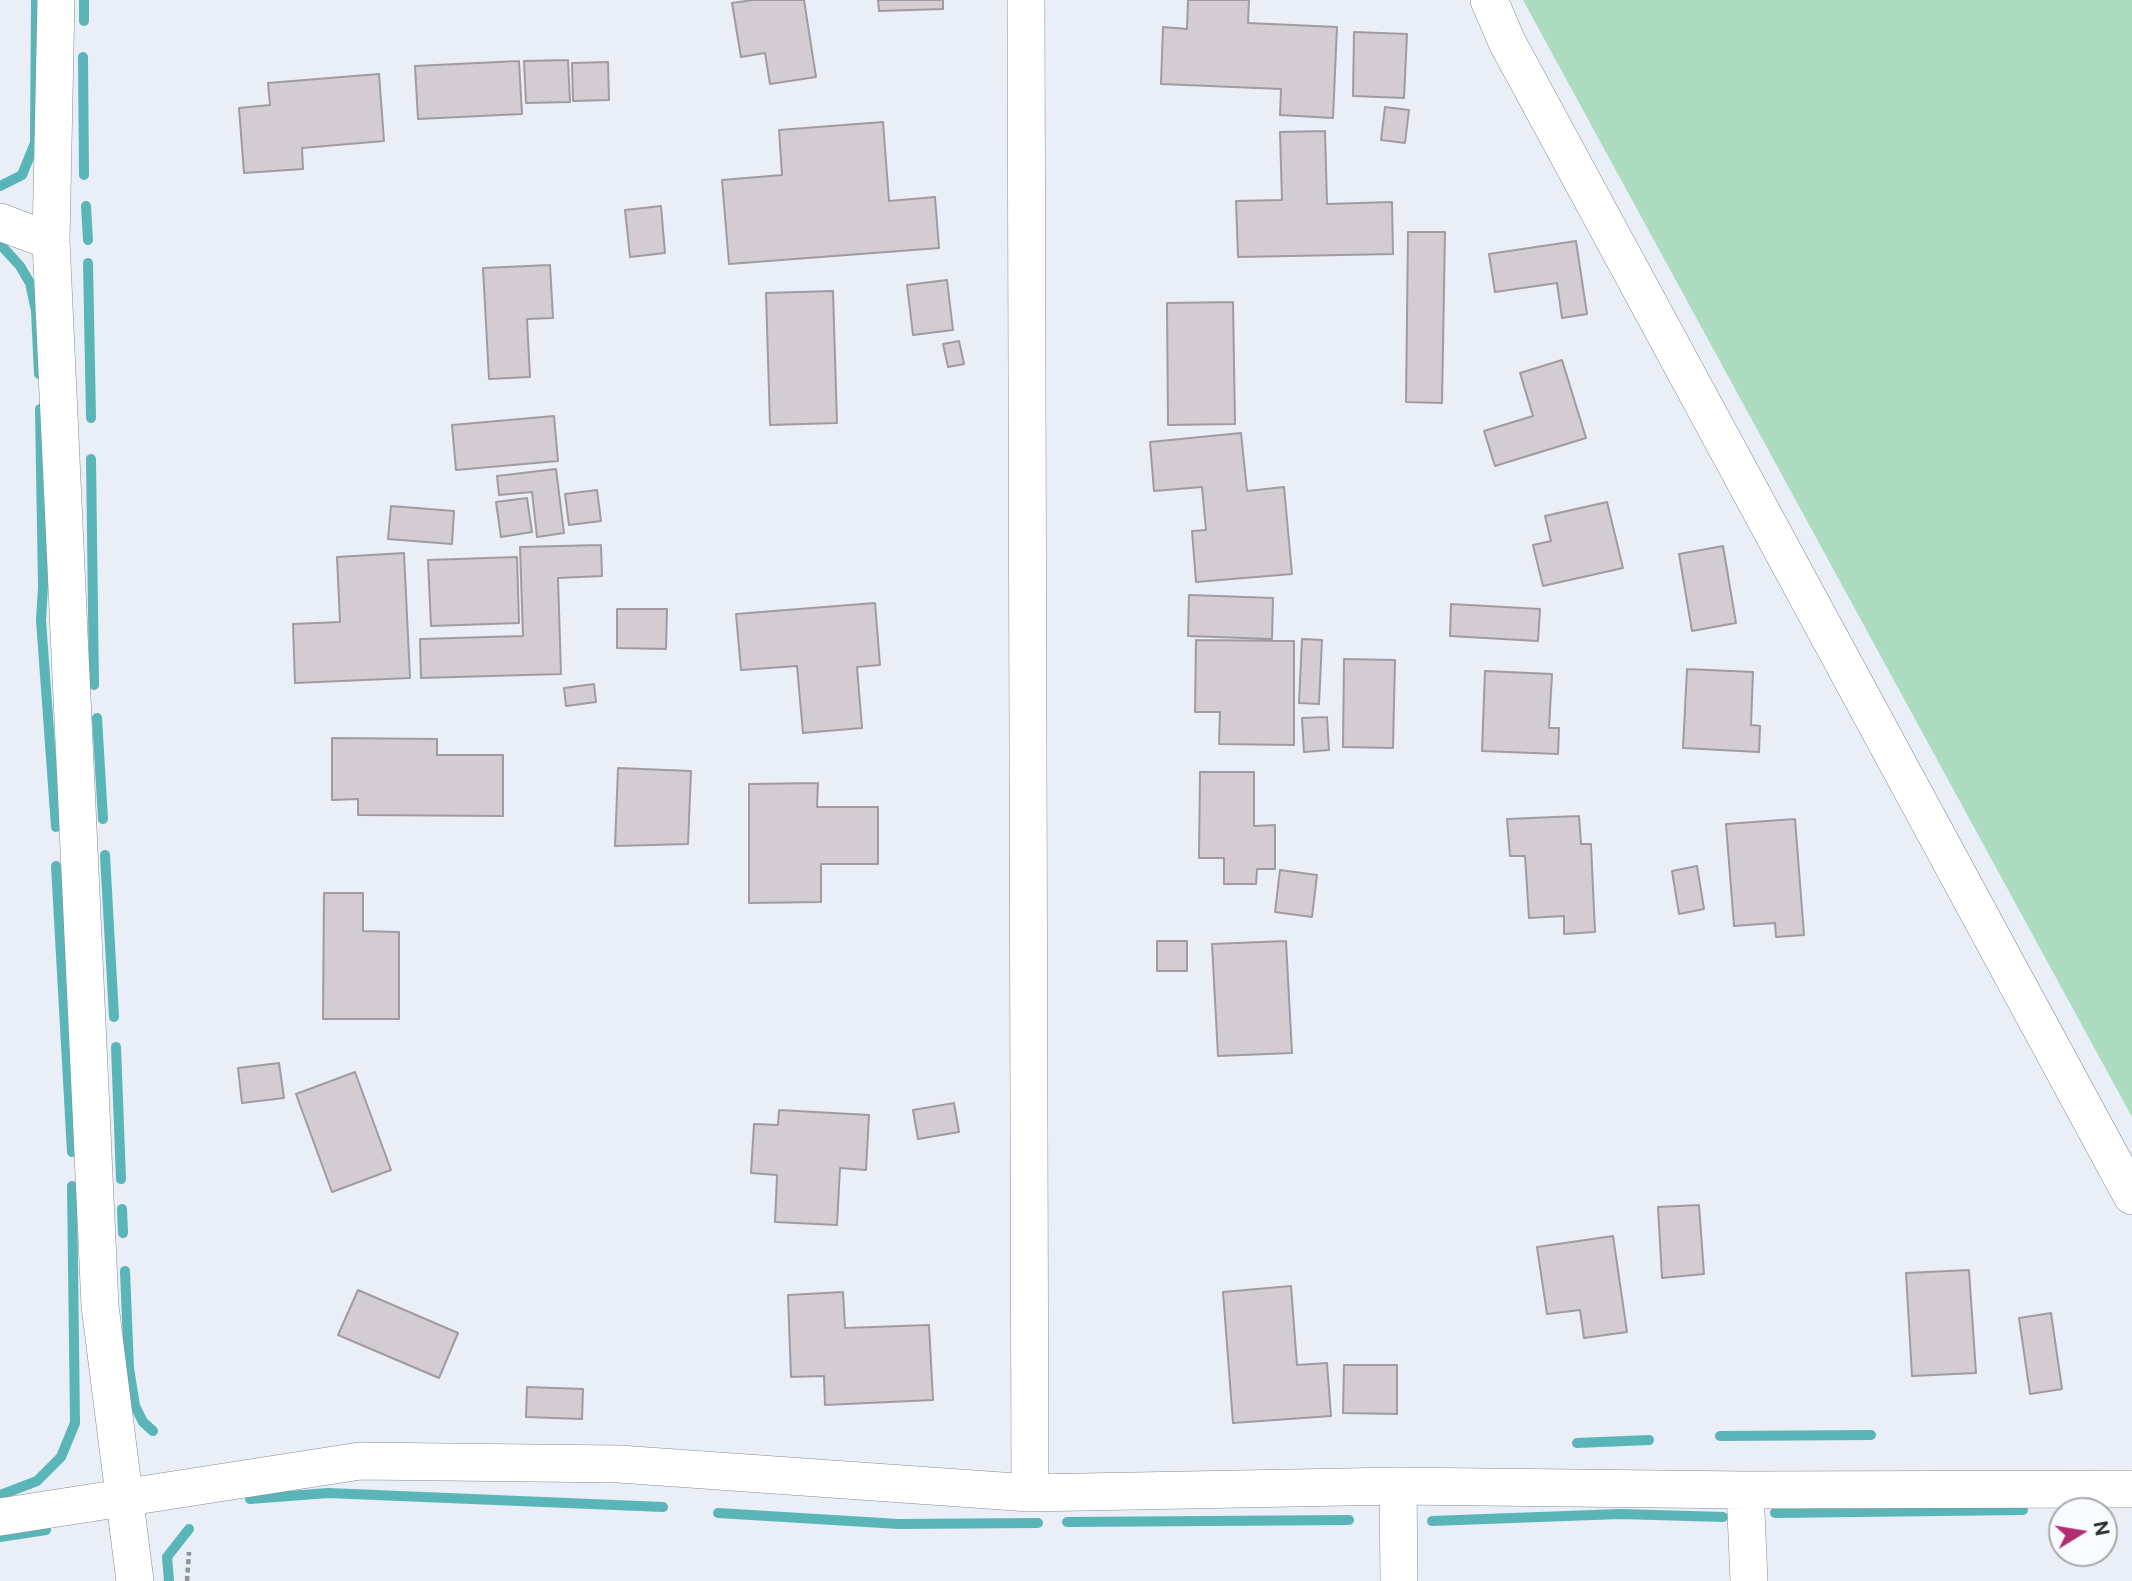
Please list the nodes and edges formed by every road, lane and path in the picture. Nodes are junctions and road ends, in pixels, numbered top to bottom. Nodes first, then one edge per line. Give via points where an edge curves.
1 (56, 0) edge
2 (1026, 0) edge
3 (1489, 0) edge
4 (0, 222) edge
5 (51, 241) junction
6 (2132, 1196) edge
7 (1398, 1486) junction
8 (2132, 1489) edge
9 (1745, 1490) junction
10 (1030, 1493) junction
11 (122, 1500) junction
12 (0, 1517) edge
13 (189, 1552) dead end
14 (135, 1581) edge
15 (187, 1581) edge
16 (1399, 1581) edge
17 (1749, 1581) edge

1 - 5 street
2 - 10 street
3 - 6 street via 1507,42
4 - 5 street
5 - 11 street via 100,1306
7 - 9 street
7 - 10 street
7 - 16 street
8 - 9 street
9 - 17 street
10 - 11 street via 619,1464 360,1461
11 - 12 street
11 - 14 street
13 - 15 path

